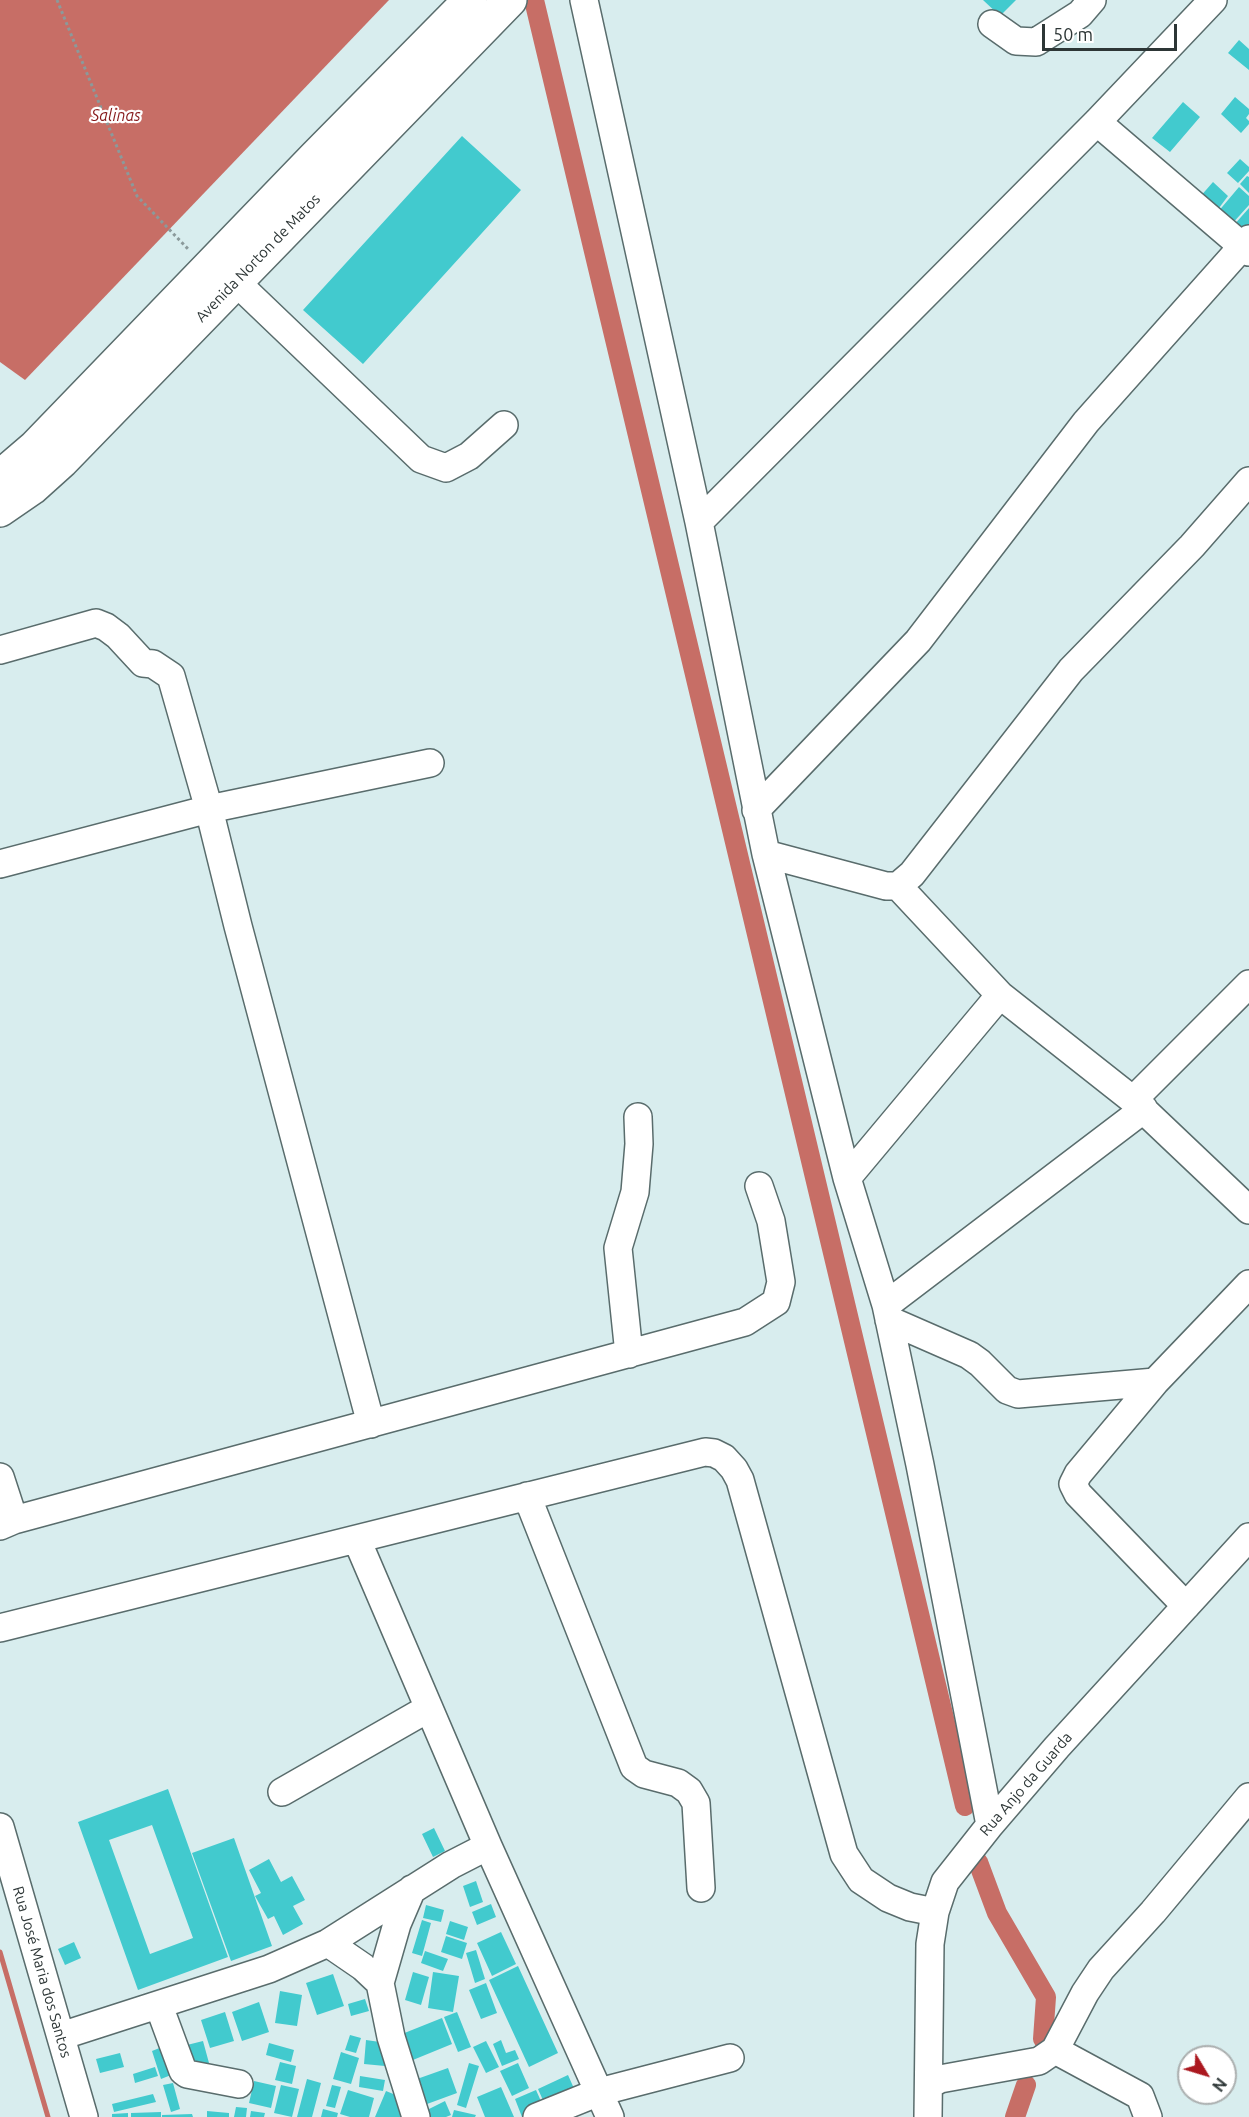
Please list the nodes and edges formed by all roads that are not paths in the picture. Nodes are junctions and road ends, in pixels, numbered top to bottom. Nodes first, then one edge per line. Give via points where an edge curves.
1 (470, 0) edge
2 (584, 0) edge
3 (1092, 0) edge
4 (1213, 0) edge
5 (508, 2) edge
6 (992, 24) dead end
7 (1097, 122) junction
8 (1247, 246) edge
9 (221, 275) junction
10 (504, 425) dead end
11 (0, 477) edge
12 (1249, 481) edge
13 (0, 510) edge
14 (699, 522) junction
15 (0, 650) edge
16 (430, 763) dead end
17 (209, 809) junction
18 (756, 810) junction
19 (766, 854) junction
20 (0, 864) edge
21 (898, 886) junction
22 (1249, 984) edge
23 (1000, 995) junction
24 (1138, 1105) junction
25 (638, 1117) dead end
26 (847, 1178) junction
27 (759, 1186) dead end
28 (1249, 1210) edge
29 (1249, 1284) edge
30 (888, 1312) junction
31 (629, 1354) junction
32 (1155, 1382) junction
33 (371, 1424) junction
34 (0, 1478) edge
35 (527, 1496) junction
36 (7, 1523) edge
37 (1249, 1537) edge
38 (357, 1540) junction
39 (1186, 1606) junction
40 (0, 1628) edge
41 (429, 1708) junction
42 (282, 1792) dead end
43 (1249, 1797) edge
44 (990, 1825) junction
45 (0, 1827) edge
46 (488, 1846) junction
47 (701, 1888) dead end
48 (412, 1889) junction
49 (935, 1911) junction
50 (328, 1943) junction
51 (380, 1983) junction
52 (159, 2006) junction
53 (61, 2036) junction
54 (1055, 2050) junction
55 (730, 2058) dead end
56 (238, 2084) dead end
57 (929, 2085) junction
58 (600, 2092) junction
59 (84, 2117) edge
60 (416, 2117) edge
61 (537, 2117) edge
62 (610, 2117) edge
63 (928, 2117) edge
64 (1148, 2117) edge

1 - 9 main road, Avenida Norton de Matos
2 - 14 street
3 - 6 street via 1080,14 1036,42 1016,41
4 - 7 street
5 - 9 main road, Avenida Norton de Matos
7 - 8 street
7 - 14 street
8 - 18 street via 1086,422 918,641
9 - 10 street via 421,459 446,468 470,456
9 - 11 main road, Avenida Norton de Matos
9 - 13 main road, Avenida Norton de Matos via 62,461
12 - 21 street via 1192,546 1071,670 912,874
14 - 18 street
15 - 17 street via 96,623 118,636 143,663 153,664 171,676
16 - 17 street
17 - 20 street
17 - 33 street
18 - 19 street
19 - 21 street
19 - 26 street
21 - 23 street
22 - 24 street
23 - 24 street
23 - 26 street
24 - 28 street
24 - 30 street
25 - 31 street via 635,1192 618,1248
26 - 30 street
27 - 31 street via 771,1221 781,1282 777,1302 745,1322
29 - 32 street
30 - 32 street via 969,1355 1007,1390 1018,1394
30 - 44 street
31 - 33 street
32 - 39 street via 1073,1484 1078,1494
33 - 36 street
34 - 36 street
35 - 38 street
35 - 47 street via 634,1767 644,1774 678,1783 696,1803
35 - 49 street via 705,1452 724,1458 740,1480 844,1854 861,1880 888,1898
37 - 39 street, Rua Anjo da Guarda
38 - 40 street
38 - 41 street
39 - 44 street, Rua Anjo da Guarda
41 - 42 street
41 - 46 street
43 - 54 street via 1101,1969
44 - 49 street, Rua Anjo da Guarda via 945,1882
45 - 53 street, Rua José Maria dos Santos
46 - 48 street
46 - 58 street
48 - 50 street
48 - 51 street
49 - 57 street, Rua Anjo da Guarda via 930,1944
50 - 51 street
50 - 52 street via 268,1969
51 - 60 street via 391,2037
52 - 53 street
52 - 56 street via 183,2071
53 - 59 street, Rua José Maria dos Santos
54 - 57 street via 1039,2061 940,2079
54 - 64 street via 1140,2096
55 - 58 street
57 - 63 street, Rua Anjo da Guarda
58 - 61 street
58 - 62 street

